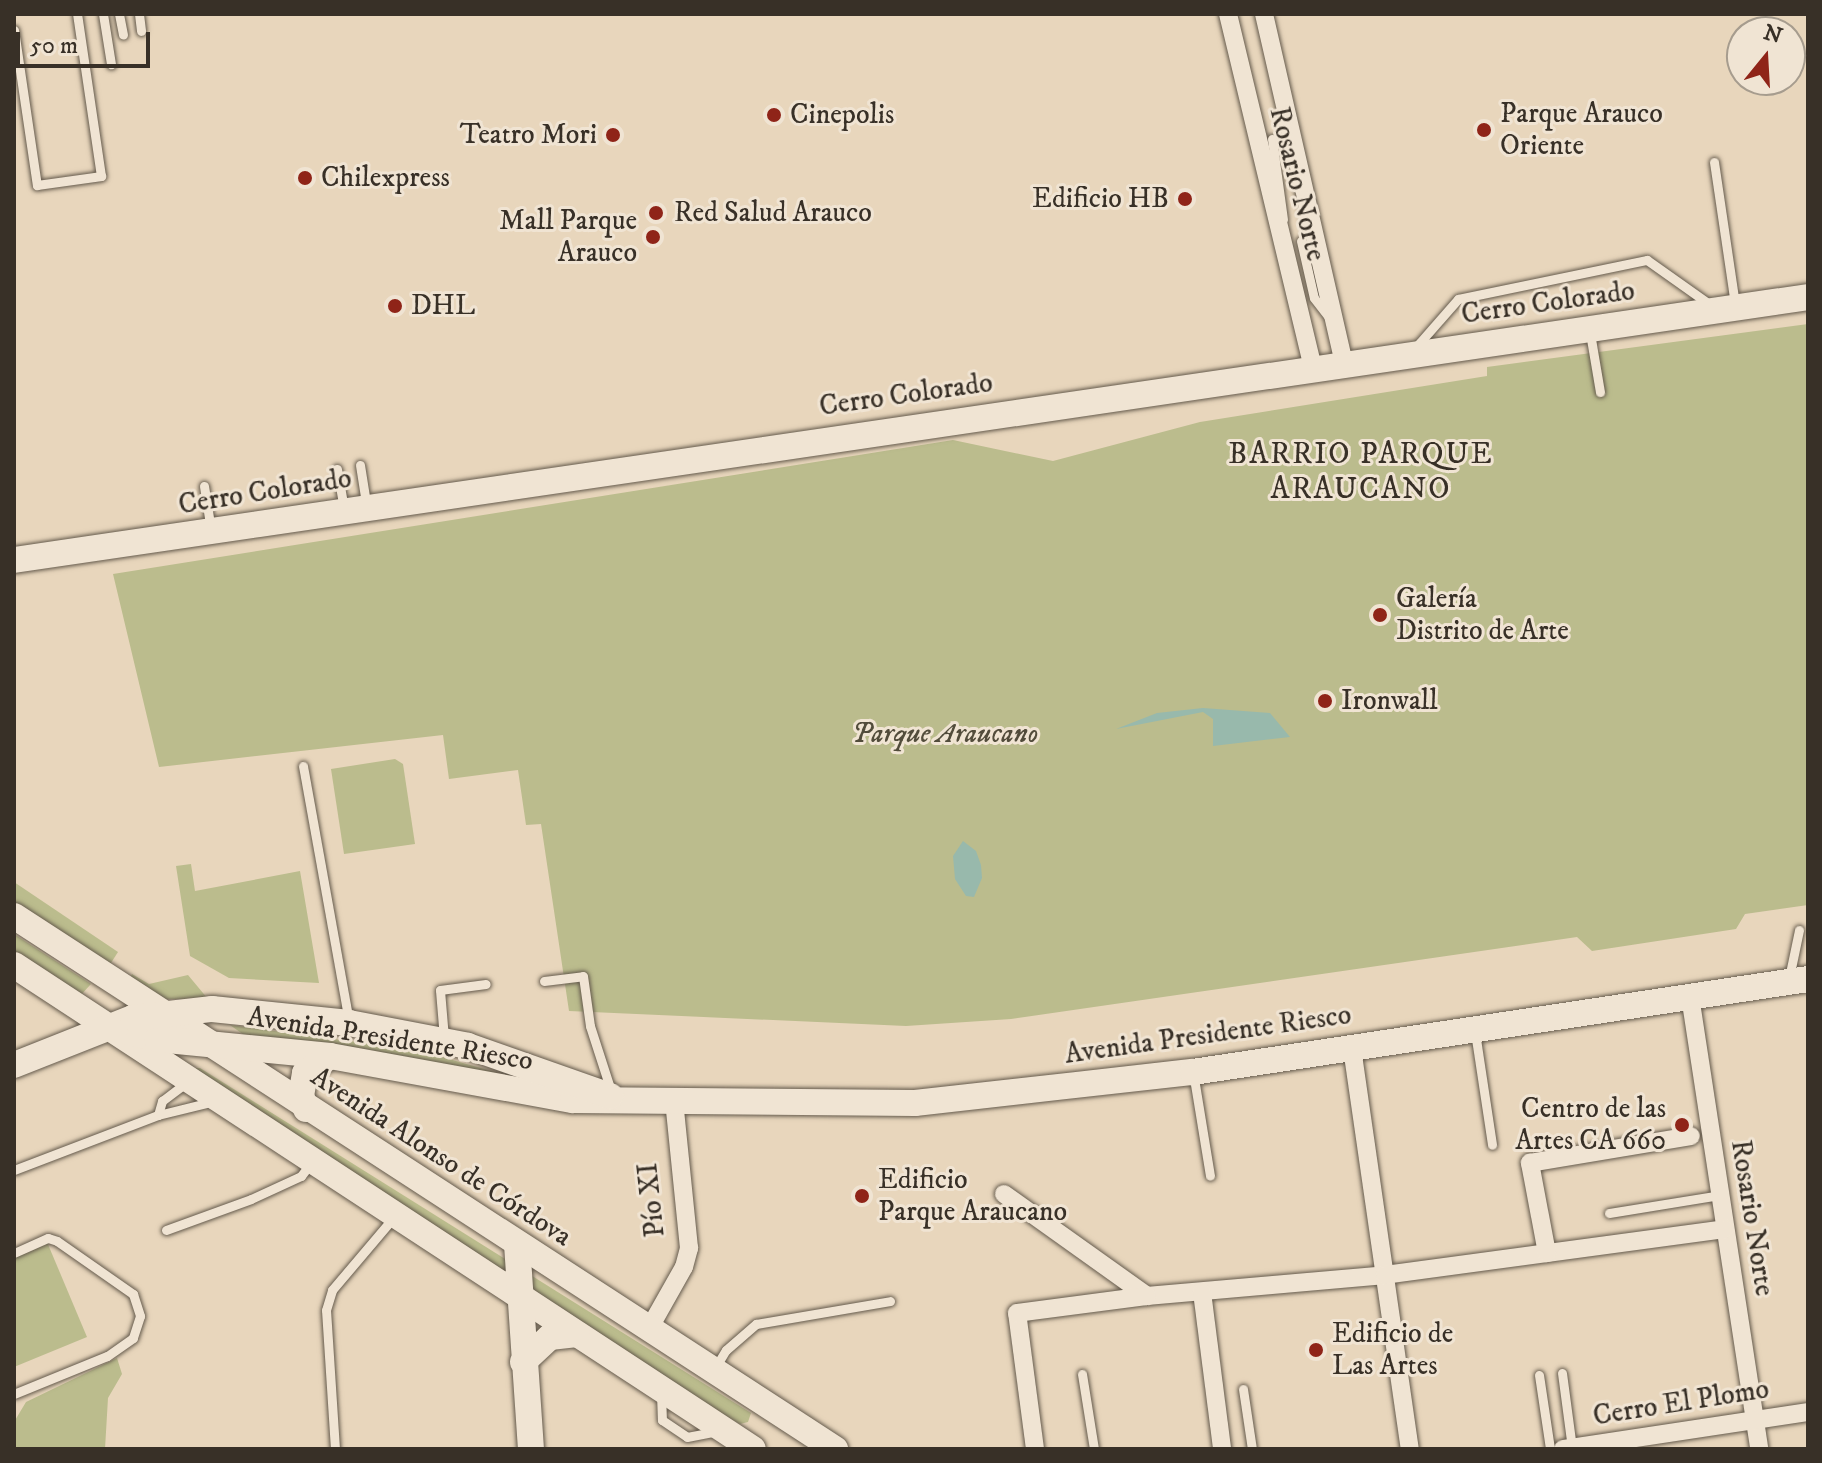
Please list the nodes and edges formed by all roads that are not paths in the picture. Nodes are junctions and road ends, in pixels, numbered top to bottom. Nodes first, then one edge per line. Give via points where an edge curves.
1 (77, 14) edge
2 (103, 14) edge
3 (119, 14) edge
4 (139, 14) edge
5 (1228, 14) edge
6 (1264, 14) edge
7 (14, 30) edge
8 (141, 31) dead end
9 (123, 35) dead end
10 (111, 64) dead end
11 (1272, 139) dead end
12 (1714, 162) dead end
13 (1281, 234) junction
14 (1301, 241) dead end
15 (1808, 297) edge
16 (1726, 309) junction
17 (1336, 324) junction
18 (1590, 329) junction
19 (1411, 354) junction
20 (1344, 363) junction
21 (1313, 367) junction
22 (1600, 392) dead end
23 (360, 465) dead end
24 (337, 469) dead end
25 (204, 486) dead end
26 (356, 509) junction
27 (211, 533) junction
28 (14, 560) edge
29 (303, 766) dead end
30 (14, 916) edge
31 (1799, 930) dead end
32 (14, 965) edge
33 (544, 981) dead end
34 (1798, 981) edge
35 (486, 984) dead end
36 (1690, 996) junction
37 (158, 1011) junction
38 (349, 1023) junction
39 (110, 1027) junction
40 (1475, 1029) junction
41 (444, 1041) junction
42 (206, 1043) junction
43 (1352, 1048) junction
44 (330, 1056) junction
45 (14, 1065) edge
46 (1193, 1072) junction
47 (190, 1080) junction
48 (613, 1098) junction
49 (221, 1100) junction
50 (674, 1101) junction
51 (306, 1109) junction
52 (158, 1115) junction
53 (1691, 1136) dead end
54 (1492, 1145) dead end
55 (312, 1160) junction
56 (14, 1170) edge
57 (1210, 1176) dead end
58 (1004, 1194) dead end
59 (1720, 1195) junction
60 (1609, 1213) dead end
61 (395, 1216) junction
62 (1725, 1229) junction
63 (166, 1230) dead end
64 (517, 1244) junction
65 (14, 1253) edge
66 (1547, 1253) junction
67 (1385, 1275) junction
68 (1202, 1292) junction
69 (517, 1296) junction
70 (1147, 1296) junction
71 (890, 1301) dead end
72 (649, 1329) junction
73 (577, 1334) junction
74 (523, 1362) junction
75 (713, 1371) junction
76 (1562, 1373) dead end
77 (1082, 1374) dead end
78 (1539, 1375) dead end
79 (1243, 1389) dead end
80 (14, 1394) edge
81 (1808, 1412) edge
82 (1754, 1420) junction
83 (739, 1441) edge
84 (1568, 1448) edge
85 (335, 1449) edge
86 (531, 1449) edge
87 (835, 1449) edge
88 (1035, 1449) edge
89 (1094, 1449) edge
90 (1222, 1449) edge
91 (1252, 1449) edge
92 (1410, 1449) edge
93 (1550, 1449) edge
94 (1759, 1449) edge

1 - 7 lane via 101,176 37,185
2 - 10 lane
3 - 9 lane
4 - 8 lane
5 - 13 street, Rosario Norte
6 - 17 street, Rosario Norte
11 - 13 lane via 1283,200
12 - 16 lane
13 - 21 street, Rosario Norte
14 - 17 lane via 1314,298
15 - 16 main road, Cerro Colorado
16 - 18 main road, Cerro Colorado
16 - 19 lane via 1647,260 1458,299
17 - 20 street, Rosario Norte
18 - 19 main road, Cerro Colorado
18 - 22 lane
19 - 20 main road, Cerro Colorado
20 - 21 main road, Cerro Colorado
21 - 26 main road, Cerro Colorado
23 - 26 lane
24 - 26 lane
25 - 27 lane
26 - 27 main road, Cerro Colorado
27 - 28 main road, Cerro Colorado
29 - 38 lane
30 - 37 main road, Avenida Alonso de Córdova
31 - 34 lane
32 - 39 main road
33 - 48 lane via 583,976 590,1026
34 - 36 main road, Avenida Presidente Riesco
35 - 41 lane via 440,990
36 - 40 main road, Avenida Presidente Riesco
36 - 59 street, Rosario Norte
37 - 38 main road, Avenida Presidente Riesco via 254,1011
37 - 39 main road, Avenida Presidente Riesco
37 - 42 main road, Avenida Alonso de Córdova
38 - 41 main road, Avenida Presidente Riesco
39 - 42 main road, Avenida Presidente Riesco
39 - 45 main road, Avenida Presidente Riesco
39 - 47 main road
40 - 43 main road, Avenida Presidente Riesco
40 - 54 lane
41 - 48 main road, Avenida Presidente Riesco via 516,1060
42 - 44 main road, Avenida Presidente Riesco
42 - 51 main road, Avenida Alonso de Córdova
43 - 46 main road, Avenida Presidente Riesco
43 - 67 street
44 - 48 main road, Avenida Presidente Riesco via 573,1100
44 - 51 main road via 305,1073 301,1096
46 - 50 main road, Avenida Presidente Riesco via 915,1103
46 - 57 lane
47 - 49 main road
47 - 52 lane via 162,1101
48 - 50 main road, Avenida Presidente Riesco
49 - 52 lane
49 - 55 main road
50 - 72 street, Pío XI via 689,1248
51 - 64 main road, Avenida Alonso de Córdova
52 - 56 lane
53 - 66 street via 1530,1163
55 - 61 main road
55 - 63 lane via 301,1176
58 - 70 street
59 - 60 lane
59 - 62 street, Rosario Norte
61 - 69 main road
61 - 85 lane via 332,1290 326,1310
62 - 66 street
62 - 82 street, Rosario Norte
64 - 69 main road
64 - 72 main road, Avenida Alonso de Córdova
65 - 80 lane via 48,1238 57,1241 133,1294 140,1316 133,1338 107,1356
66 - 67 street
67 - 68 street
67 - 92 street
68 - 70 street
68 - 90 street
69 - 73 main road
69 - 74 main road
70 - 88 street via 1017,1313
71 - 75 lane via 756,1324 726,1350
72 - 75 main road, Avenida Alonso de Córdova
73 - 74 main road via 539,1343
73 - 83 main road
74 - 86 main road
75 - 87 main road, Avenida Alonso de Córdova
76 - 84 lane
77 - 89 lane
78 - 93 lane
79 - 91 lane
81 - 82 street, Cerro El Plomo
82 - 84 street, Cerro El Plomo
82 - 94 street, Rosario Norte

